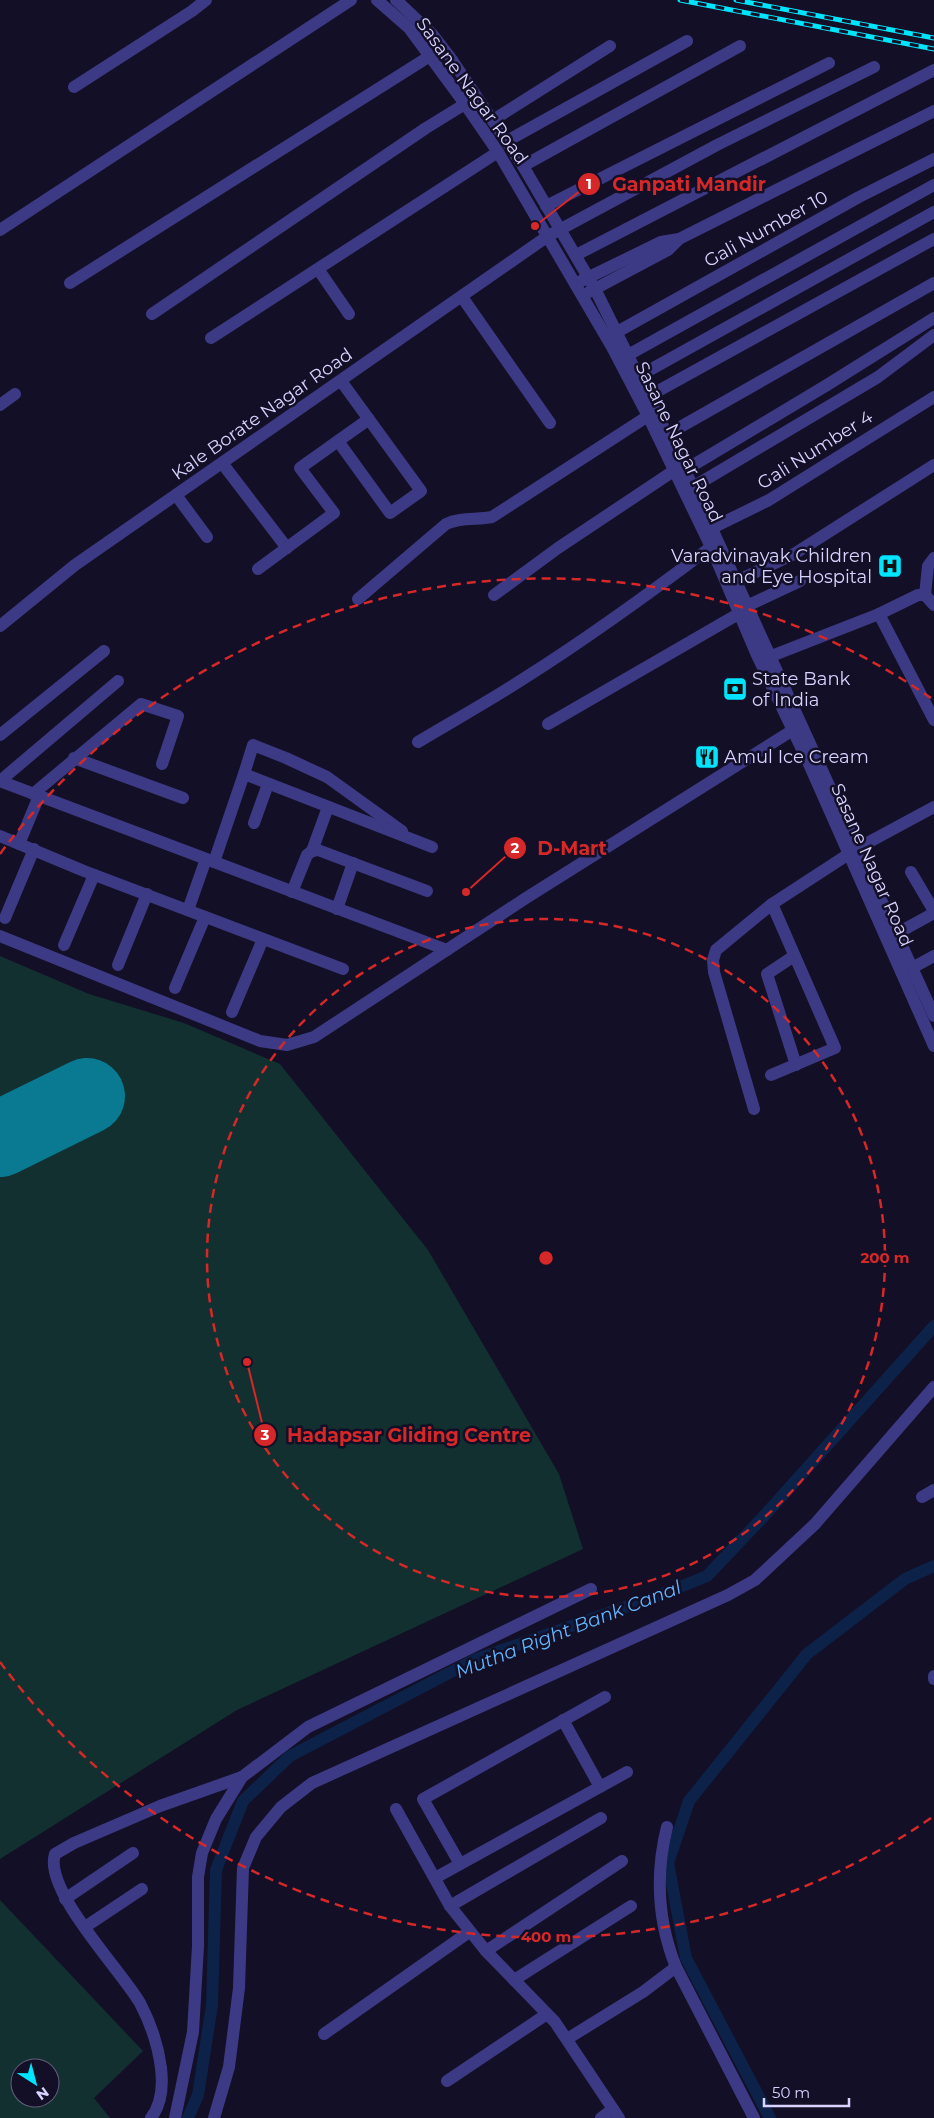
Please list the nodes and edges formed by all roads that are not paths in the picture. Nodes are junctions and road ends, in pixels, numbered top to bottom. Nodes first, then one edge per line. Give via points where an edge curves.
1 (206, 0) edge
2 (351, 0) edge
3 (377, 0) edge
4 (396, 0) edge
5 (687, 41) dead end
6 (610, 46) dead end
7 (740, 46) dead end
8 (430, 56) junction
9 (829, 63) dead end
10 (874, 67) dead end
11 (934, 70) edge
12 (74, 86) dead end
13 (465, 104) junction
14 (934, 111) edge
15 (493, 120) junction
16 (507, 140) junction
17 (498, 152) junction
18 (934, 159) edge
19 (523, 166) junction
20 (934, 185) edge
21 (546, 206) junction
22 (934, 212) edge
23 (560, 229) junction
24 (0, 230) edge
25 (548, 236) junction
26 (679, 239) junction
27 (934, 239) edge
28 (576, 255) junction
29 (318, 269) junction
30 (588, 277) junction
31 (70, 282) dead end
32 (576, 283) junction
33 (934, 283) edge
34 (594, 289) junction
35 (583, 295) junction
36 (462, 297) junction
37 (152, 314) dead end
38 (349, 314) dead end
39 (934, 318) edge
40 (617, 332) junction
41 (934, 335) edge
42 (210, 338) dead end
43 (628, 355) junction
44 (639, 376) junction
45 (341, 381) junction
46 (15, 394) dead end
47 (649, 396) junction
48 (934, 397) edge
49 (0, 405) edge
50 (648, 416) junction
51 (369, 418) junction
52 (550, 423) dead end
53 (668, 434) junction
54 (338, 441) junction
55 (222, 463) junction
56 (934, 465) edge
57 (681, 468) junction
58 (693, 487) junction
59 (176, 495) junction
60 (712, 528) junction
61 (208, 537) dead end
62 (711, 547) junction
63 (287, 548) junction
64 (934, 558) edge
65 (258, 569) dead end
66 (800, 580) dead end
67 (737, 581) junction
68 (494, 595) dead end
69 (358, 599) dead end
70 (930, 600) edge
71 (743, 610) junction
72 (879, 614) junction
73 (0, 626) edge
74 (104, 651) dead end
75 (765, 658) junction
76 (118, 681) dead end
77 (934, 720) edge
78 (548, 724) dead end
79 (793, 730) junction
80 (0, 735) edge
81 (418, 742) dead end
82 (74, 758) junction
83 (162, 764) dead end
84 (244, 774) junction
85 (0, 781) edge
86 (268, 784) junction
87 (36, 795) junction
88 (183, 798) dead end
89 (328, 807) junction
90 (934, 807) edge
91 (254, 823) dead end
92 (0, 836) edge
93 (412, 839) junction
94 (19, 844) junction
95 (432, 847) dead end
96 (34, 849) junction
97 (312, 851) junction
98 (853, 851) junction
99 (210, 861) junction
100 (353, 863) junction
101 (911, 872) dead end
102 (94, 875) junction
103 (427, 891) dead end
104 (292, 892) junction
105 (147, 894) junction
106 (772, 904) junction
107 (337, 908) junction
108 (188, 910) junction
109 (934, 912) edge
110 (205, 917) junction
111 (6, 918) dead end
112 (896, 934) junction
113 (0, 936) edge
114 (263, 939) junction
115 (64, 945) dead end
116 (447, 950) junction
117 (794, 956) junction
118 (934, 956) edge
119 (118, 965) dead end
120 (912, 968) junction
121 (344, 969) dead end
122 (175, 988) dead end
123 (232, 1012) dead end
124 (934, 1016) edge
125 (934, 1045) edge
126 (796, 1065) junction
127 (771, 1076) dead end
128 (754, 1109) dead end
129 (934, 1388) edge
130 (934, 1490) edge
131 (922, 1497) dead end
132 (591, 1589) dead end
133 (605, 1697) dead end
134 (562, 1720) junction
135 (627, 1772) dead end
136 (242, 1777) junction
137 (600, 1787) junction
138 (396, 1809) dead end
139 (601, 1818) dead end
140 (667, 1827) dead end
141 (133, 1853) dead end
142 (622, 1860) dead end
143 (460, 1864) junction
144 (435, 1878) junction
145 (142, 1889) dead end
146 (65, 1899) junction
147 (450, 1906) junction
148 (631, 1906) dead end
149 (85, 1927) junction
150 (470, 1932) junction
151 (486, 1951) junction
152 (676, 1968) junction
153 (514, 1980) junction
154 (548, 2014) junction
155 (324, 2034) dead end
156 (568, 2039) junction
157 (447, 2082) dead end
158 (154, 2114) edge
159 (616, 2114) edge
160 (175, 2118) edge
161 (214, 2118) edge
162 (601, 2118) edge
163 (754, 2118) edge

1 - 12 street
2 - 24 street
3 - 8 street, Sasane Nagar Road via 409,28
4 - 15 street, Sasane Nagar Road via 438,41
5 - 16 street
6 - 15 street
7 - 19 street
8 - 13 street, Sasane Nagar Road
8 - 31 street
9 - 21 street
10 - 23 street, Kale Borate Nagar Road via 717,145
11 - 28 street
13 - 17 street, Sasane Nagar Road
13 - 37 street
14 - 26 street
15 - 16 street, Sasane Nagar Road
16 - 19 street, Sasane Nagar Road
17 - 25 street, Sasane Nagar Road
17 - 29 street
18 - 40 street, Gali Number 10 via 859,197
19 - 21 street, Sasane Nagar Road
20 - 43 street
21 - 23 street, Sasane Nagar Road
22 - 44 street
23 - 25 street, Kale Borate Nagar Road
23 - 28 street, Sasane Nagar Road
25 - 32 street, Sasane Nagar Road
25 - 36 street, Kale Borate Nagar Road
26 - 30 street via 661,242
26 - 34 street via 668,250
27 - 47 street
28 - 30 street, Sasane Nagar Road
29 - 38 street
29 - 42 street
30 - 32 street
30 - 34 street, Sasane Nagar Road
32 - 35 street, Sasane Nagar Road
33 - 53 street
34 - 35 street
34 - 40 street, Sasane Nagar Road
35 - 50 street, Sasane Nagar Road
36 - 45 street, Kale Borate Nagar Road
36 - 52 street
39 - 57 street via 826,385
40 - 43 street, Sasane Nagar Road
41 - 58 street via 878,377
43 - 44 street, Sasane Nagar Road
44 - 47 street, Sasane Nagar Road
45 - 51 street
45 - 55 street, Kale Borate Nagar Road
46 - 49 street
47 - 53 street, Sasane Nagar Road
48 - 60 street, Gali Number 4 via 769,500
50 - 57 street, Sasane Nagar Road
50 - 69 street via 492,517 454,520 446,524
51 - 54 street
51 - 54 street via 421,491 390,513
53 - 57 street, Sasane Nagar Road
54 - 63 street via 300,468 334,513
55 - 59 street, Kale Borate Nagar Road
55 - 63 street
56 - 67 street via 794,554
57 - 58 street, Sasane Nagar Road
57 - 62 street, Sasane Nagar Road
57 - 68 street via 558,548
58 - 60 street, Sasane Nagar Road
59 - 61 street
59 - 73 street, Kale Borate Nagar Road via 76,565
60 - 67 street, Sasane Nagar Road
62 - 71 street, Sasane Nagar Road
62 - 81 street via 578,643
63 - 65 street
64 - 70 street via 928,566
66 - 71 street
67 - 71 street, Sasane Nagar Road
70 - 72 street via 918,595
71 - 75 street, Sasane Nagar Road
71 - 78 street
72 - 75 street
72 - 77 street
74 - 80 street
75 - 79 street, Sasane Nagar Road
75 - 98 street, Sasane Nagar Road
76 - 85 street
79 - 98 street, Sasane Nagar Road
79 - 116 street
82 - 83 street via 141,704 178,716
82 - 87 street
82 - 88 street
84 - 86 street
84 - 93 street via 253,745 327,777
84 - 99 street
85 - 87 street
86 - 89 street
86 - 91 street
87 - 94 street
87 - 99 street
89 - 93 street
89 - 97 street
90 - 98 street
92 - 94 street
93 - 95 street
94 - 96 street
96 - 102 street
96 - 111 street
97 - 100 street via 318,850
97 - 104 street
98 - 106 street
98 - 112 street, Sasane Nagar Road
98 - 125 street, Sasane Nagar Road
99 - 104 street
99 - 108 street
100 - 103 street
100 - 107 street
101 - 109 street
102 - 105 street
102 - 115 street
104 - 107 street
105 - 108 street
105 - 119 street
106 - 117 street
106 - 128 street via 726,940 716,950 713,960
107 - 116 street
108 - 110 street
109 - 112 street
110 - 114 street
110 - 122 street
112 - 120 street, Sasane Nagar Road
113 - 116 street via 260,1041 287,1045 314,1037
114 - 121 street
114 - 123 street
117 - 126 street via 766,974
117 - 126 street via 835,1048
118 - 120 street
120 - 124 street, Sasane Nagar Road
126 - 127 street
129 - 161 street via 815,1524 755,1580 312,1783 281,1807 256,1837 243,1868 239,1988 229,2066
130 - 131 street
132 - 136 street via 308,1727
133 - 134 street
134 - 137 street
134 - 143 street via 423,1799
135 - 137 street
136 - 146 street via 160,1806 55,1854 52,1862 54,1874
136 - 160 street via 216,1819 202,1852 198,1877 193,2032
137 - 143 street
138 - 144 street
139 - 147 street
140 - 152 street via 662,1847 661,1915
141 - 146 street
142 - 151 street
143 - 144 street
144 - 147 street
145 - 149 street
146 - 149 street
147 - 150 street
148 - 153 street
149 - 158 street via 139,2002 153,2031 163,2082
150 - 151 street
150 - 155 street
151 - 153 street
152 - 156 street
152 - 163 street
153 - 154 street
154 - 156 street
154 - 157 street
156 - 159 street
158 - 160 street
159 - 162 street

